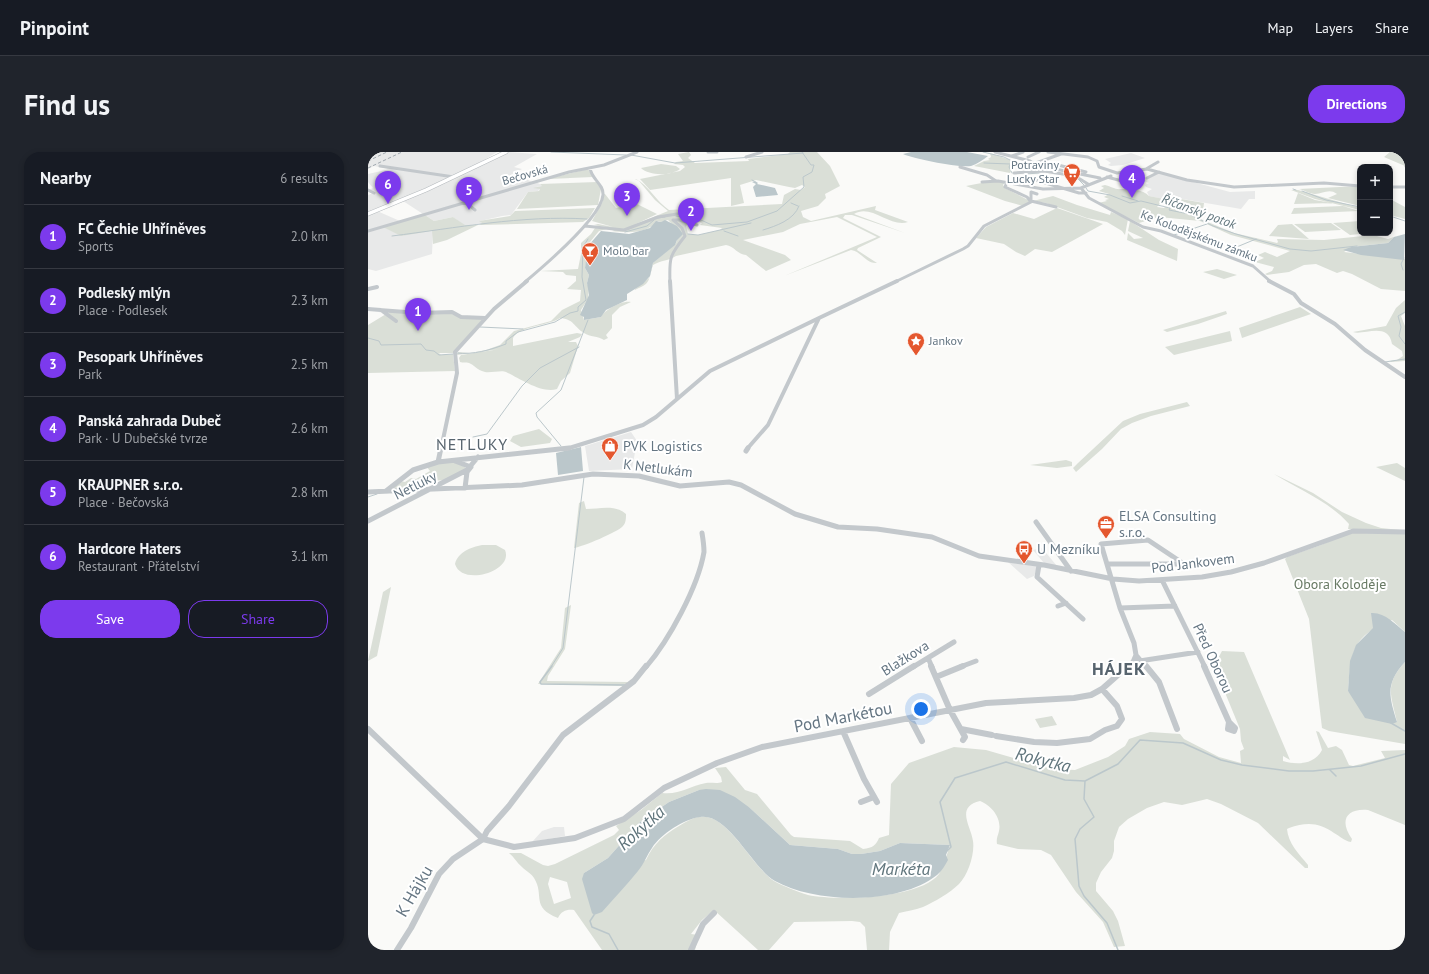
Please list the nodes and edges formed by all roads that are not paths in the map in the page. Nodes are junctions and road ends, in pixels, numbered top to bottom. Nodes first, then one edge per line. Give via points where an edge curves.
1 (506, 152) edge
2 (637, 152) edge
3 (708, 152) edge
4 (717, 152) edge
5 (762, 152) edge
6 (996, 152) edge
7 (1023, 152) edge
8 (1039, 152) edge
9 (1048, 152) edge
10 (1082, 152) edge
11 (1085, 152) edge
12 (1064, 153) junction
13 (743, 154) dead end
14 (1073, 154) junction
15 (1012, 156) junction
16 (721, 157) dead end
17 (1028, 158) dead end
18 (1093, 159) junction
19 (1158, 162) dead end
20 (1035, 164) junction
21 (1152, 165) junction
22 (380, 166) dead end
23 (1141, 166) dead end
24 (960, 167) dead end
25 (590, 168) junction
26 (1146, 169) junction
27 (1100, 170) junction
28 (1044, 171) junction
29 (1139, 171) dead end
30 (1014, 173) dead end
31 (1049, 173) dead end
32 (1158, 173) junction
33 (1080, 174) junction
34 (454, 177) junction
35 (1147, 178) dead end
36 (1032, 179) dead end
37 (1043, 179) dead end
38 (1099, 179) junction
39 (998, 180) junction
40 (1039, 180) junction
41 (982, 182) dead end
42 (1007, 182) junction
43 (1088, 184) junction
44 (1137, 185) dead end
45 (1357, 186) edge
46 (1081, 187) junction
47 (1393, 187) edge
48 (1405, 187) edge
49 (1070, 189) junction
50 (368, 190) edge
51 (1032, 190) junction
52 (1086, 193) junction
53 (1037, 194) dead end
54 (368, 195) edge
55 (1031, 201) junction
56 (465, 202) junction
57 (1056, 207) dead end
58 (475, 210) dead end
59 (368, 214) edge
60 (677, 214) dead end
61 (697, 225) dead end
62 (585, 226) junction
63 (368, 231) edge
64 (377, 287) dead end
65 (368, 289) edge
66 (368, 309) edge
67 (379, 310) junction
68 (391, 310) junction
69 (385, 313) junction
70 (485, 318) junction
71 (819, 318) junction
72 (396, 321) dead end
73 (1405, 377) edge
74 (677, 399) junction
75 (746, 451) dead end
76 (478, 457) junction
77 (453, 460) junction
78 (438, 462) junction
79 (470, 467) junction
80 (465, 488) junction
81 (432, 489) junction
82 (388, 490) junction
83 (368, 492) edge
84 (368, 521) edge
85 (1036, 522) dead end
86 (1405, 532) edge
87 (702, 533) dead end
88 (979, 556) joint
89 (1107, 564) junction
90 (1039, 565) junction
91 (1071, 571) junction
92 (1112, 579) junction
93 (1162, 580) junction
94 (1066, 603) junction
95 (1058, 606) dead end
96 (1175, 606) junction
97 (1120, 608) junction
98 (1083, 619) dead end
99 (954, 642) dead end
100 (1198, 652) junction
101 (1136, 655) junction
102 (928, 658) junction
103 (976, 661) dead end
104 (1133, 662) junction
105 (1142, 662) junction
106 (936, 677) junction
107 (1102, 689) junction
108 (869, 694) dead end
109 (950, 710) junction
110 (910, 718) junction
111 (1228, 722) dead end
112 (368, 729) edge
113 (961, 729) junction
114 (1177, 729) dead end
115 (843, 731) junction
116 (963, 740) dead end
117 (922, 742) dead end
118 (861, 802) dead end
119 (483, 839) junction
120 (714, 913) dead end
121 (397, 950) edge
122 (691, 950) edge

1 - 34 main road
2 - 25 street, Bečovská
3 - 4 street
4 - 16 street
5 - 13 street via 747,157
6 - 15 street
7 - 15 street
8 - 17 street
9 - 12 street
10 - 14 street
11 - 18 street
12 - 14 street
12 - 20 street
14 - 18 street
15 - 20 street
18 - 27 street
19 - 21 street
20 - 28 street
21 - 23 street
21 - 26 street
22 - 34 street
24 - 39 street
25 - 56 street, Bečovská
25 - 62 street via 591,173 601,184 602,197
26 - 27 street via 1119,173
26 - 32 street
27 - 38 street
28 - 30 street
28 - 43 street via 1075,176
29 - 32 street
31 - 46 street, Ke Kolodějskému zámku via 1075,179
32 - 35 street
32 - 45 street via 1236,187 1324,183
33 - 33 street via 1069,171 1045,167 1054,164 1086,172
33 - 38 street
34 - 59 main road
36 - 40 street
37 - 40 street
38 - 43 street
38 - 44 street via 1109,177
39 - 41 street
39 - 42 street
40 - 49 street
42 - 51 street
42 - 55 street via 1006,187
43 - 46 street
46 - 49 street
46 - 52 street, Ke Kolodějskému zámku
47 - 48 street
49 - 51 street
49 - 52 street
50 - 54 street via 374,192
51 - 53 street
51 - 55 street
52 - 73 street, Ke Kolodějskému zámku via 1088,198 1106,209 1143,227 1161,231 1253,266 1271,282 1294,294 1301,303 1334,324 1368,352
55 - 57 street
55 - 71 street, Netluky via 1026,206 984,226 963,249
56 - 58 street
56 - 63 street, Bečovská
60 - 62 street via 658,217 624,230
61 - 74 street via 679,219 673,220 682,228 685,236 672,253 669,262
62 - 70 street
64 - 65 street
66 - 67 street
67 - 68 street
67 - 69 street
68 - 69 street
68 - 70 street via 419,313 452,312 461,317
69 - 72 street
70 - 78 street, Netluky via 455,353 457,373
71 - 74 street, Netluky via 710,371
71 - 75 street via 768,425
74 - 76 street, Netluky via 650,422 582,444 556,451
76 - 77 street, Netluky
76 - 79 street, Netluky
77 - 78 street, Netluky
77 - 79 street, Netluky
78 - 82 street, Netluky via 413,470
79 - 80 street, Netluky
79 - 81 street, Netluky
80 - 81 street, K Netlukám
80 - 88 street, K Netlukám via 522,485 593,474 639,476 680,486 728,482 741,485 795,514 832,525 935,538
81 - 82 street, K Netlukám
81 - 84 street, Netluky
82 - 83 street, K Netlukám
85 - 91 street
86 - 93 street, Pod Jankovem via 1347,532 1283,557 1244,568 1202,577
87 - 119 street via 704,550 700,567 682,611 656,656 634,681 563,736
88 - 90 street, Pod Jankovem
89 - 89 street via 1101,544 1148,540 1181,562 1160,565
89 - 92 street
90 - 91 street, Pod Jankovem
90 - 94 street via 1037,577
91 - 92 street, Pod Jankovem
92 - 93 street, Pod Jankovem
92 - 97 street
93 - 96 street, Před Oborou
94 - 95 street
94 - 98 street
96 - 97 street
96 - 100 street, Před Oborou
97 - 101 street
99 - 102 street, Blažkova
100 - 105 street
100 - 111 street, Před Oborou
101 - 104 street, Pod Markétou
101 - 105 street
102 - 106 street
102 - 108 street, Blažkova
103 - 106 street
104 - 105 street
104 - 107 street, Pod Markétou
105 - 114 street via 1159,682
106 - 109 street
107 - 109 street, Pod Markétou via 1083,697 995,702
107 - 113 street via 1117,706 1122,719 1118,726 1105,730 1093,738 1046,743
109 - 110 street, Pod Markétou
109 - 113 street
110 - 115 street, Pod Markétou
110 - 117 street
112 - 119 street
113 - 116 street via 965,737
115 - 118 street via 875,799
115 - 119 street, Pod Markétou via 762,747 717,763 664,788 624,819 575,838 514,846
119 - 121 street, K Hájku via 453,859 439,874
120 - 122 street via 703,924

